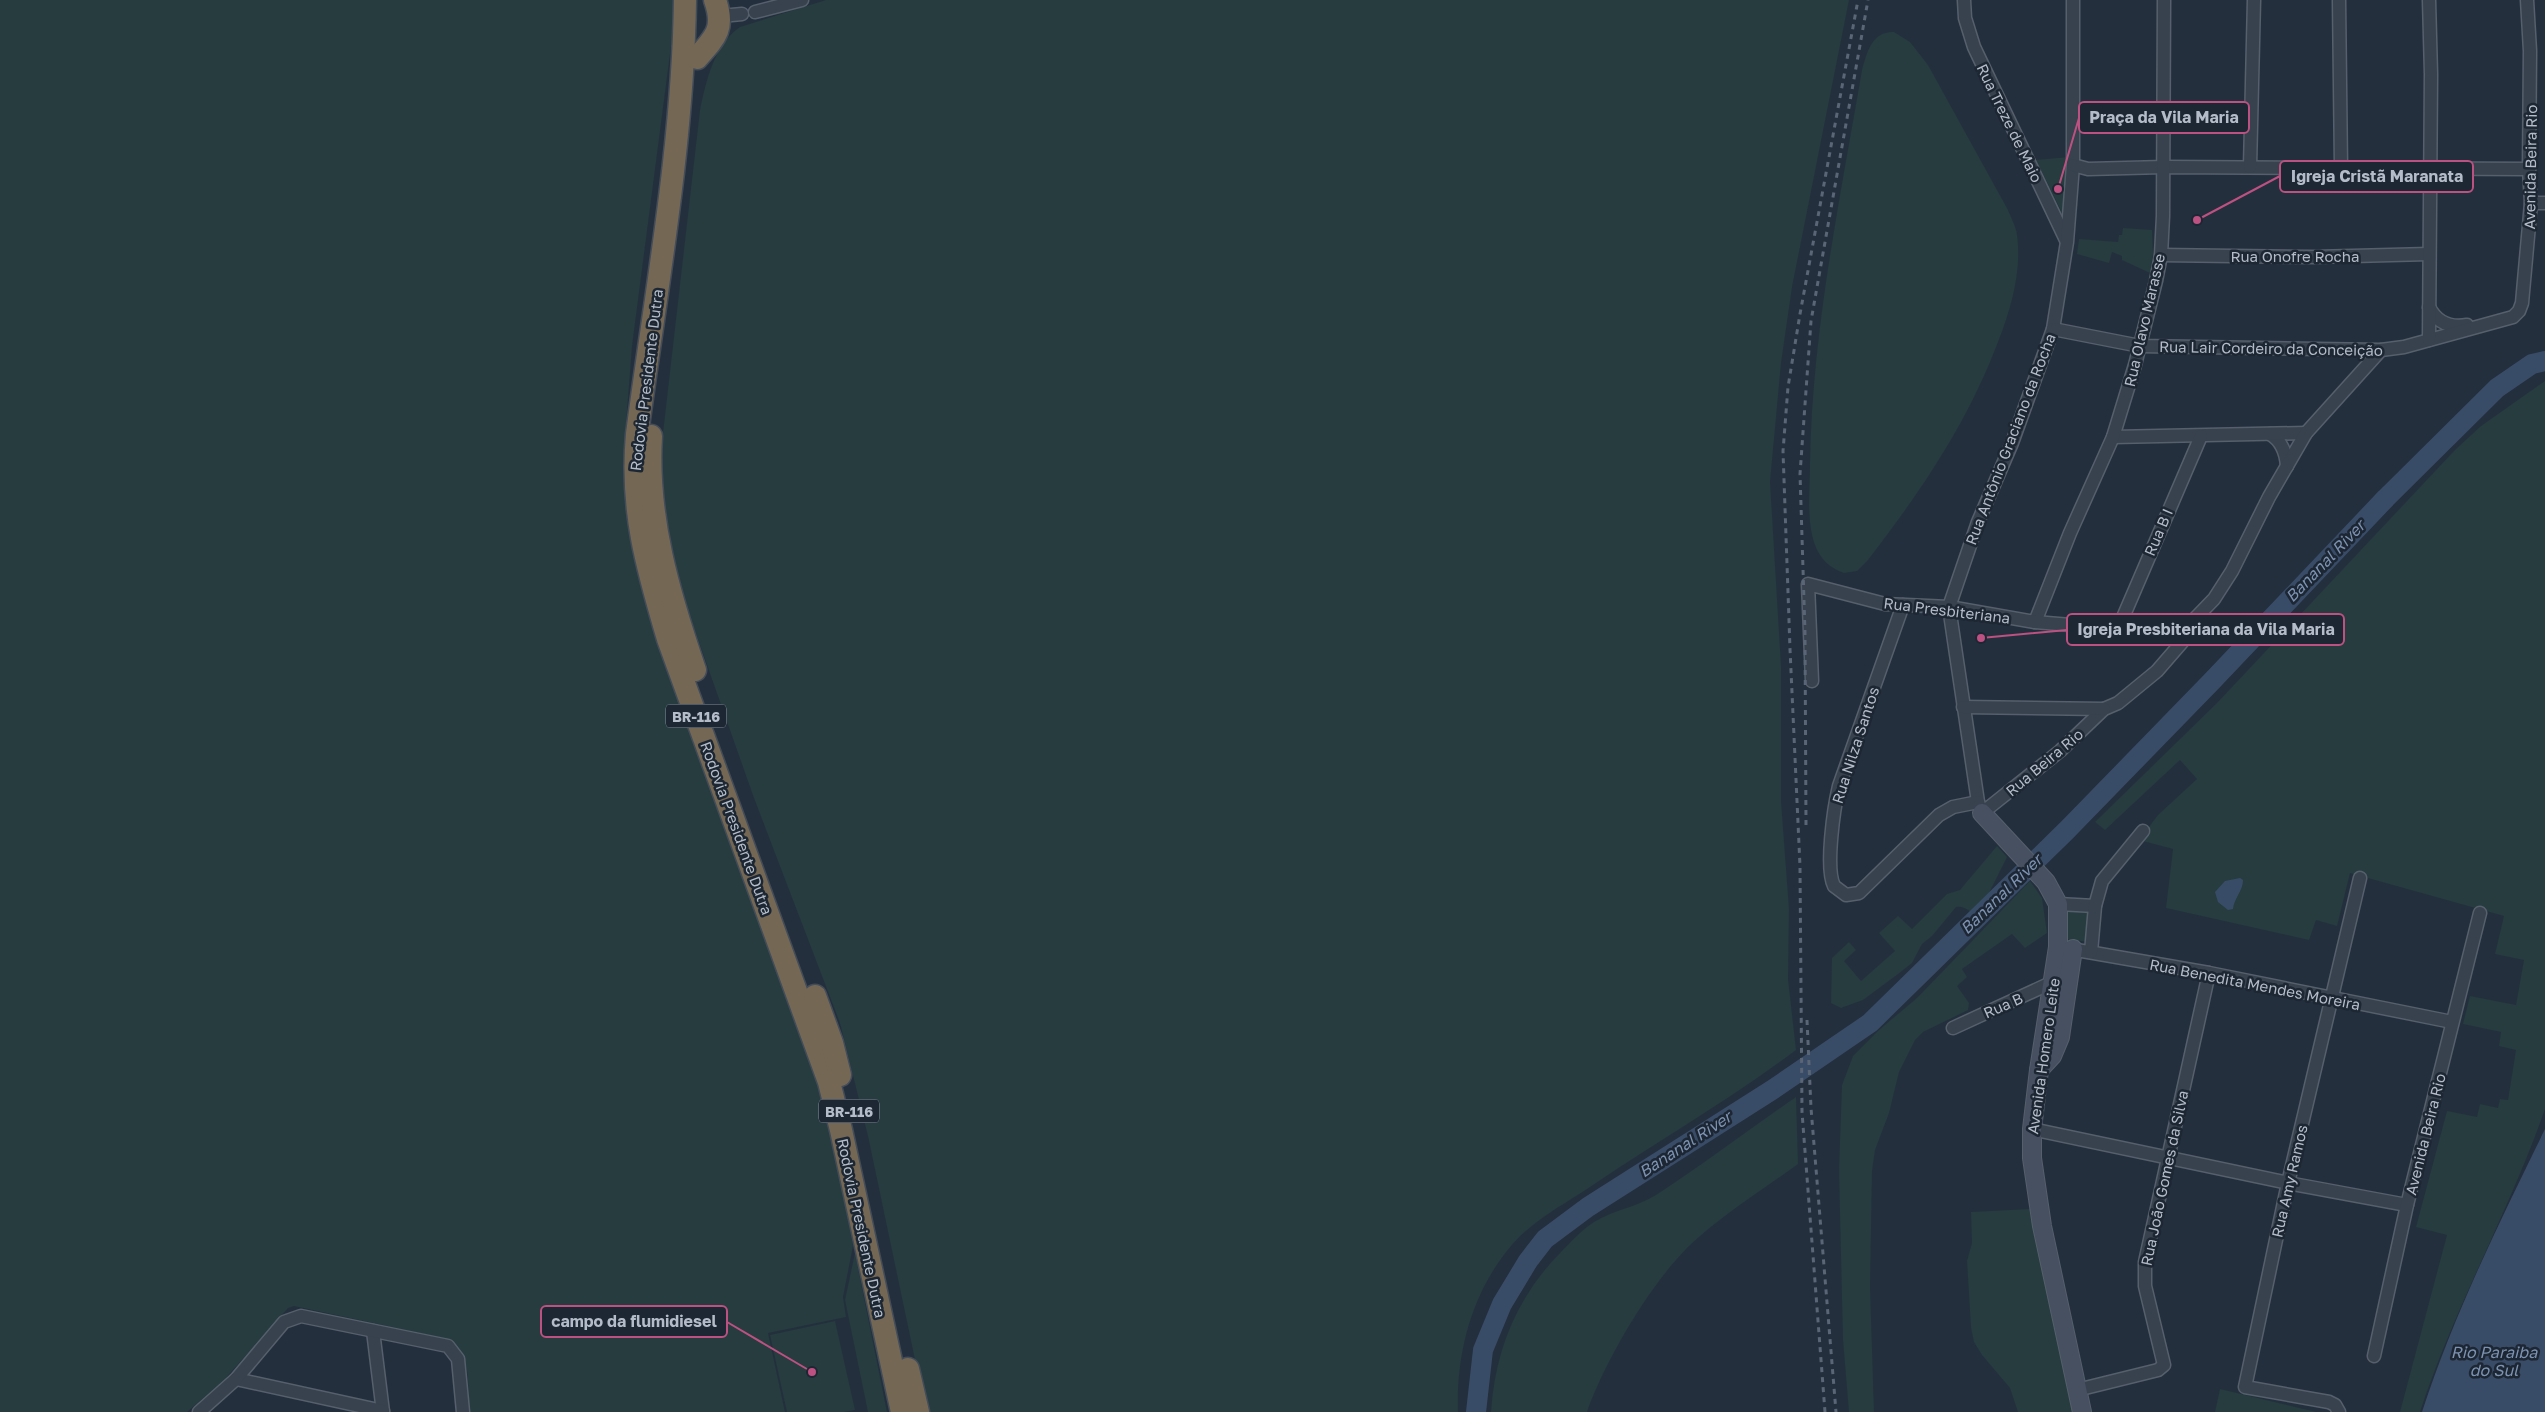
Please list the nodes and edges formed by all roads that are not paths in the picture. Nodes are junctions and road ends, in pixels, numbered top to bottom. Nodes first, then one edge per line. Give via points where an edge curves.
1 (685, 0) edge
2 (698, 0) edge
3 (802, 0) edge
4 (1964, 0) edge
5 (2073, 0) edge
6 (2164, 0) edge
7 (2254, 0) edge
8 (2339, 0) edge
9 (2429, 0) edge
10 (2527, 0) edge
11 (726, 10) edge
12 (755, 12) dead end
13 (697, 58) junction
14 (2073, 165) junction
15 (2164, 167) junction
16 (2250, 167) junction
17 (2341, 168) junction
18 (2430, 168) junction
19 (2529, 169) junction
20 (2531, 203) junction
21 (2545, 203) edge
22 (2067, 242) junction
23 (2429, 254) junction
24 (2161, 255) junction
25 (2429, 308) junction
26 (2499, 320) junction
27 (2053, 329) junction
28 (2429, 340) junction
29 (2140, 346) junction
30 (2381, 350) junction
31 (2306, 433) junction
32 (2270, 434) junction
33 (2201, 436) junction
34 (2113, 437) junction
35 (2287, 466) junction
36 (1903, 605) junction
37 (1950, 607) junction
38 (2035, 622) junction
39 (2118, 629) junction
40 (2184, 630) junction
41 (1812, 680) dead end
42 (1963, 707) junction
43 (2104, 709) junction
44 (1980, 808) junction
45 (2143, 831) dead end
46 (2360, 878) dead end
47 (2058, 904) junction
48 (2095, 906) junction
49 (2480, 912) dead end
50 (2065, 948) junction
51 (2091, 952) junction
52 (2209, 973) junction
53 (2054, 982) junction
54 (2332, 1000) junction
55 (2452, 1022) junction
56 (1953, 1028) dead end
57 (2039, 1070) junction
58 (2032, 1129) junction
59 (2169, 1157) junction
60 (2288, 1183) junction
61 (2407, 1205) junction
62 (373, 1331) junction
63 (2374, 1356) dead end
64 (236, 1378) junction
65 (2077, 1390) junction
66 (199, 1412) edge
67 (383, 1412) edge
68 (463, 1412) edge
69 (902, 1412) edge
70 (918, 1412) edge
71 (2082, 1412) edge
72 (2339, 1412) edge

1 - 69 highway, Rodovia Presidente Dutra / BR-116 via 684,57 676,146 636,434 636,505 646,565 668,639 829,1082
2 - 13 highway, Rodovia Presidente Dutra / BR-116
3 - 12 street
4 - 22 street, Rua Treze de Maio via 1965,18 1974,47
5 - 14 street, Rua Antônio Graciano da Rocha
6 - 15 street, Rua Olavo Marasse
7 - 16 street
8 - 17 street
9 - 18 street
10 - 19 street, Avenida Beira Rio
11 - 13 highway via 716,35
13 - 70 highway, Rodovia Presidente Dutra / BR-116 via 684,193 649,460 656,528 667,583 688,649 747,821 832,1043
14 - 15 street via 2088,169
14 - 22 street, Rua Antônio Graciano da Rocha
15 - 16 street
15 - 24 street, Rua Olavo Marasse
16 - 17 street
17 - 18 street
18 - 19 street
18 - 23 street
19 - 20 street, Avenida Beira Rio
20 - 21 street
20 - 26 street, Avenida Beira Rio via 2521,308 2513,317
22 - 27 street, Rua Antônio Graciano da Rocha
23 - 24 street, Rua Onofre Rocha via 2314,257
23 - 25 street
24 - 29 street, Rua Olavo Marasse
25 - 26 street via 2437,320 2452,326
25 - 28 street
26 - 28 street, Rua Lair Cordeiro da Conceição
27 - 29 street, Rua Lair Cordeiro da Conceição
27 - 37 street, Rua Antônio Graciano da Rocha via 2012,443 1978,522
28 - 30 street, Rua Lair Cordeiro da Conceição
29 - 30 street, Rua Lair Cordeiro da Conceição
29 - 34 street, Rua Olavo Marasse
30 - 31 street
31 - 32 street
31 - 35 street
32 - 33 street
32 - 35 street via 2278,439
33 - 34 street
33 - 39 street, Rua B I
34 - 38 street, Rua Olavo Marasse
35 - 40 street via 2232,571 2214,599
36 - 37 street, Rua Presbiteriana
36 - 41 street, Rua Presbiteriana via 1885,604 1808,584
36 - 44 street, Rua Nilza Santos via 1839,786 1833,814 1831,875 1834,886 1846,895 1859,892 1939,815 1952,807
37 - 38 street, Rua Presbiteriana
37 - 42 street, Rua Antônio Graciano da Rocha
38 - 39 street, Rua Presbiteriana
39 - 40 street, Rua Presbiteriana
40 - 43 street via 2183,641 2157,671 2118,703
42 - 43 street
42 - 44 street, Rua Antônio Graciano da Rocha
43 - 44 street, Rua Beira Rio via 2060,751
44 - 47 street, Avenida Homero Leite via 1997,831 2046,882
45 - 48 street via 2102,881
46 - 54 street, Rua Amy Ramos
47 - 48 street
47 - 50 street, Avenida Homero Leite
48 - 51 street
49 - 55 street, Avenida Beira Rio
50 - 51 street, Rua Benedita Mendes Moreira
50 - 53 street, Avenida Homero Leite
50 - 57 street via 2059,1042
51 - 52 street, Rua Benedita Mendes Moreira
52 - 54 street, Rua Benedita Mendes Moreira
52 - 59 street, Rua João Gomes da Silva
53 - 56 street, Rua B
53 - 57 street, Avenida Homero Leite
54 - 55 street, Rua Benedita Mendes Moreira
54 - 60 street, Rua Amy Ramos
55 - 61 street, Avenida Beira Rio
57 - 58 street, Avenida Homero Leite
58 - 59 street
58 - 65 street, Avenida Homero Leite via 2032,1158 2042,1226
59 - 60 street
59 - 65 street, Rua João Gomes da Silva via 2144,1272 2148,1302 2164,1363 2160,1370
60 - 61 street
60 - 72 street, Rua Amy Ramos via 2245,1387 2329,1402
61 - 63 street, Avenida Beira Rio
62 - 64 street via 295,1316 284,1322
62 - 67 street
62 - 68 street via 445,1345 458,1356
64 - 66 street
64 - 67 street
65 - 71 street, Avenida Homero Leite

